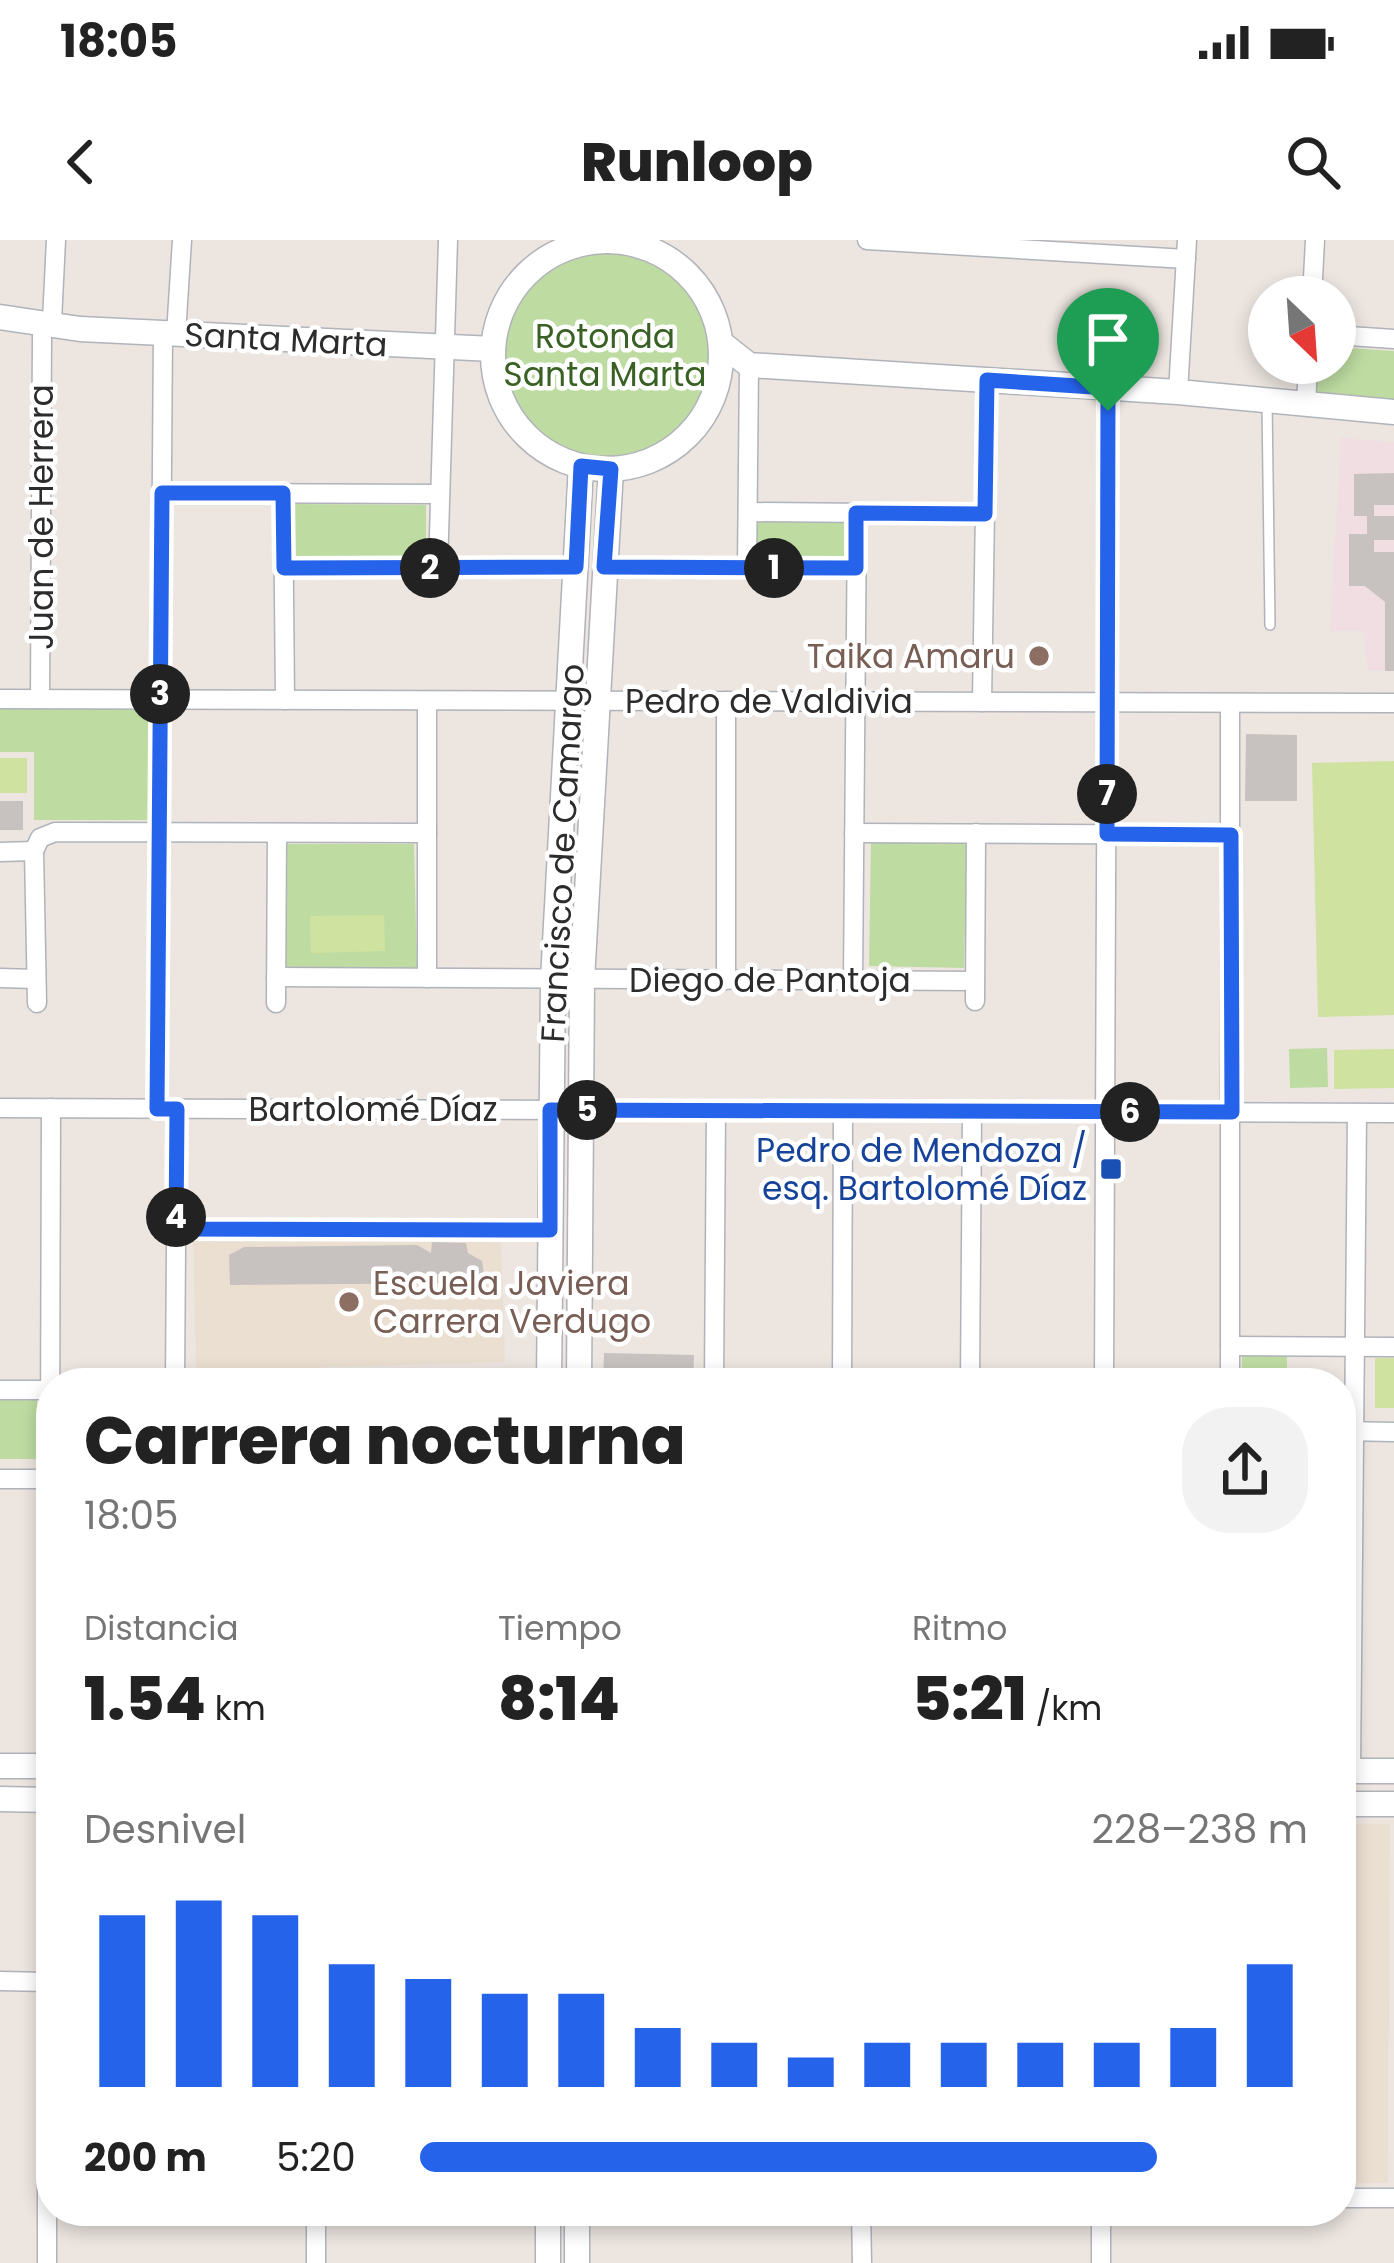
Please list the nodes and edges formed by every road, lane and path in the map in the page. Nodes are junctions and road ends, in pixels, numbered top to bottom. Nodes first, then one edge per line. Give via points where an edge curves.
1 (56, 240) edge
2 (182, 240) edge
3 (448, 240) edge
4 (867, 240) edge
5 (1315, 240) edge
6 (597, 241) edge
7 (626, 241) edge
8 (900, 241) edge
9 (1187, 250) edge
10 (1313, 276) edge
11 (0, 317) edge
12 (47, 328) junction
13 (0, 333) edge
14 (170, 334) junction
15 (1356, 336) edge
16 (1394, 339) edge
17 (721, 343) junction
18 (442, 347) junction
19 (493, 349) junction
20 (749, 365) junction
21 (718, 380) junction
22 (987, 380) junction
23 (1307, 384) edge
24 (1108, 388) junction
25 (1178, 392) junction
26 (1267, 401) junction
27 (1306, 405) junction
28 (1394, 412) edge
29 (581, 466) junction
30 (611, 469) junction
31 (162, 493) junction
32 (283, 493) junction
33 (439, 494) junction
34 (748, 512) junction
35 (856, 513) junction
36 (985, 514) junction
37 (576, 567) junction
38 (604, 567) junction
39 (284, 568) junction
40 (438, 568) junction
41 (747, 568) junction
42 (856, 568) junction
43 (1270, 625) dead end
44 (0, 699) edge
45 (40, 699) junction
46 (160, 700) junction
47 (285, 700) junction
48 (427, 700) junction
49 (570, 701) junction
50 (596, 701) junction
51 (726, 701) junction
52 (855, 702) junction
53 (982, 702) junction
54 (1107, 703) junction
55 (1230, 703) junction
56 (1394, 703) edge
57 (159, 832) junction
58 (277, 832) junction
59 (427, 833) junction
60 (854, 833) junction
61 (976, 833) junction
62 (1107, 834) junction
63 (1231, 835) junction
64 (34, 851) junction
65 (0, 852) edge
66 (276, 977) junction
67 (0, 978) edge
68 (427, 978) junction
69 (36, 979) junction
70 (554, 980) junction
71 (582, 980) junction
72 (726, 980) junction
73 (853, 980) junction
74 (975, 981) junction
75 (975, 1001) dead end
76 (37, 1003) dead end
77 (276, 1004) dead end
78 (0, 1108) edge
79 (51, 1108) junction
80 (167, 1109) junction
81 (550, 1110) junction
82 (579, 1110) junction
83 (716, 1110) junction
84 (843, 1111) junction
85 (972, 1112) junction
86 (1106, 1112) junction
87 (1232, 1112) junction
88 (1357, 1113) junction
89 (1394, 1113) edge
90 (176, 1229) junction
91 (550, 1230) junction
92 (1230, 1346) junction
93 (1354, 1347) junction
94 (1394, 1347) edge
95 (51, 1368) edge
96 (175, 1368) edge
97 (550, 1368) edge
98 (579, 1368) edge
99 (714, 1368) edge
100 (842, 1368) edge
101 (970, 1368) edge
102 (1104, 1368) edge
103 (1230, 1368) edge
104 (1352, 1368) edge
105 (0, 1390) edge
106 (36, 1390) edge
107 (1356, 1431) edge
108 (1394, 1432) edge
109 (0, 1479) edge
110 (36, 1479) edge
111 (0, 1766) edge
112 (36, 1766) edge
113 (1356, 1771) edge
114 (1394, 1771) edge
115 (0, 1799) edge
116 (36, 1800) edge
117 (1356, 1804) edge
118 (1394, 1804) edge
119 (0, 1982) edge
120 (36, 1982) edge
121 (1356, 2198) edge
122 (1394, 2198) edge
123 (48, 2226) edge
124 (316, 2226) edge
125 (548, 2226) edge
126 (577, 2226) edge
127 (861, 2226) edge
128 (1101, 2226) edge
129 (46, 2263) edge
130 (316, 2263) edge
131 (548, 2263) edge
132 (577, 2263) edge
133 (862, 2263) edge
134 (1101, 2263) edge

1 - 12 street, Juan de Herrera
2 - 14 street
3 - 18 street
4 - 8 street
5 - 10 street
6 - 7 street
6 - 19 street via 546,258 519,282 500,314
7 - 17 street via 665,257 697,284
8 - 9 street
9 - 25 street
11 - 12 street, Santa Marta
12 - 13 street, Santa Marta
12 - 14 street, Santa Marta
12 - 45 street, Juan de Herrera
14 - 18 street, Santa Marta
14 - 31 street
15 - 16 street
17 - 20 street
17 - 21 street
18 - 19 street, Santa Marta
18 - 33 street
19 - 29 street via 497,388 515,424 544,451
20 - 21 street
20 - 22 street
20 - 34 street
21 - 30 street via 686,437 644,463
22 - 24 street
22 - 36 street
23 - 27 street
24 - 25 street
24 - 54 street
25 - 26 street
26 - 27 street
26 - 43 lane
27 - 28 street
29 - 30 street
29 - 37 street, Francisco de Camargo
30 - 38 street, Francisco de Camargo
31 - 32 street
31 - 46 street
32 - 33 street
32 - 39 street
33 - 40 street
34 - 35 street
34 - 41 street
35 - 36 street
35 - 42 street
36 - 53 street
37 - 40 street
37 - 49 street, Francisco de Camargo
38 - 41 street
38 - 50 street, Francisco de Camargo
39 - 40 street
39 - 47 street
41 - 42 street
42 - 52 street
44 - 45 street, Pedro de Valdivia
45 - 46 street, Pedro de Valdivia
46 - 47 street, Pedro de Valdivia
46 - 57 street
47 - 48 street, Pedro de Valdivia
48 - 49 street, Pedro de Valdivia
48 - 59 street
49 - 50 street, Pedro de Valdivia
49 - 70 street, Francisco de Camargo
50 - 51 street, Pedro de Valdivia
50 - 71 street, Francisco de Camargo
51 - 52 street, Pedro de Valdivia
51 - 72 street
52 - 53 street, Pedro de Valdivia
52 - 60 street
53 - 54 street, Pedro de Valdivia
54 - 55 street, Pedro de Valdivia
54 - 62 street
55 - 56 street, Pedro de Valdivia
55 - 63 street
57 - 58 street
57 - 64 street via 50,833
57 - 80 street
58 - 59 street
58 - 66 street
59 - 68 street
60 - 61 street
60 - 73 street
61 - 62 street
61 - 74 street
62 - 63 street
62 - 86 street
63 - 87 street
64 - 65 street
64 - 69 street
66 - 68 street, Diego de Pantoja
66 - 77 street
67 - 69 street
68 - 70 street, Diego de Pantoja
69 - 76 street
70 - 71 street, Diego de Pantoja
70 - 81 street, Francisco de Camargo
71 - 72 street, Diego de Pantoja
71 - 82 street, Francisco de Camargo
72 - 73 street, Diego de Pantoja
73 - 74 street, Diego de Pantoja
74 - 75 street
78 - 79 street, Bartolomé Díaz
79 - 80 street, Bartolomé Díaz
79 - 95 street
80 - 81 street, Bartolomé Díaz
80 - 90 street
81 - 82 street, Bartolomé Díaz
81 - 91 street, Francisco de Camargo
82 - 83 street, Bartolomé Díaz
82 - 98 street, Francisco de Camargo
83 - 84 street, Bartolomé Díaz
83 - 99 street
84 - 85 street, Bartolomé Díaz
84 - 100 street
85 - 86 street, Bartolomé Díaz
85 - 101 street
86 - 87 street, Bartolomé Díaz
86 - 102 street
87 - 88 street, Bartolomé Díaz
87 - 92 street
88 - 89 street, Bartolomé Díaz
88 - 93 street
90 - 91 street
90 - 96 street
91 - 97 street, Francisco de Camargo
92 - 93 street
92 - 103 street
93 - 94 street
93 - 104 street
105 - 106 street
107 - 108 street
109 - 110 street
111 - 112 street
113 - 114 street
115 - 116 street
117 - 118 street
119 - 120 street
121 - 122 street
123 - 129 street
124 - 130 street
125 - 131 street
126 - 132 street
127 - 133 street
128 - 134 street

